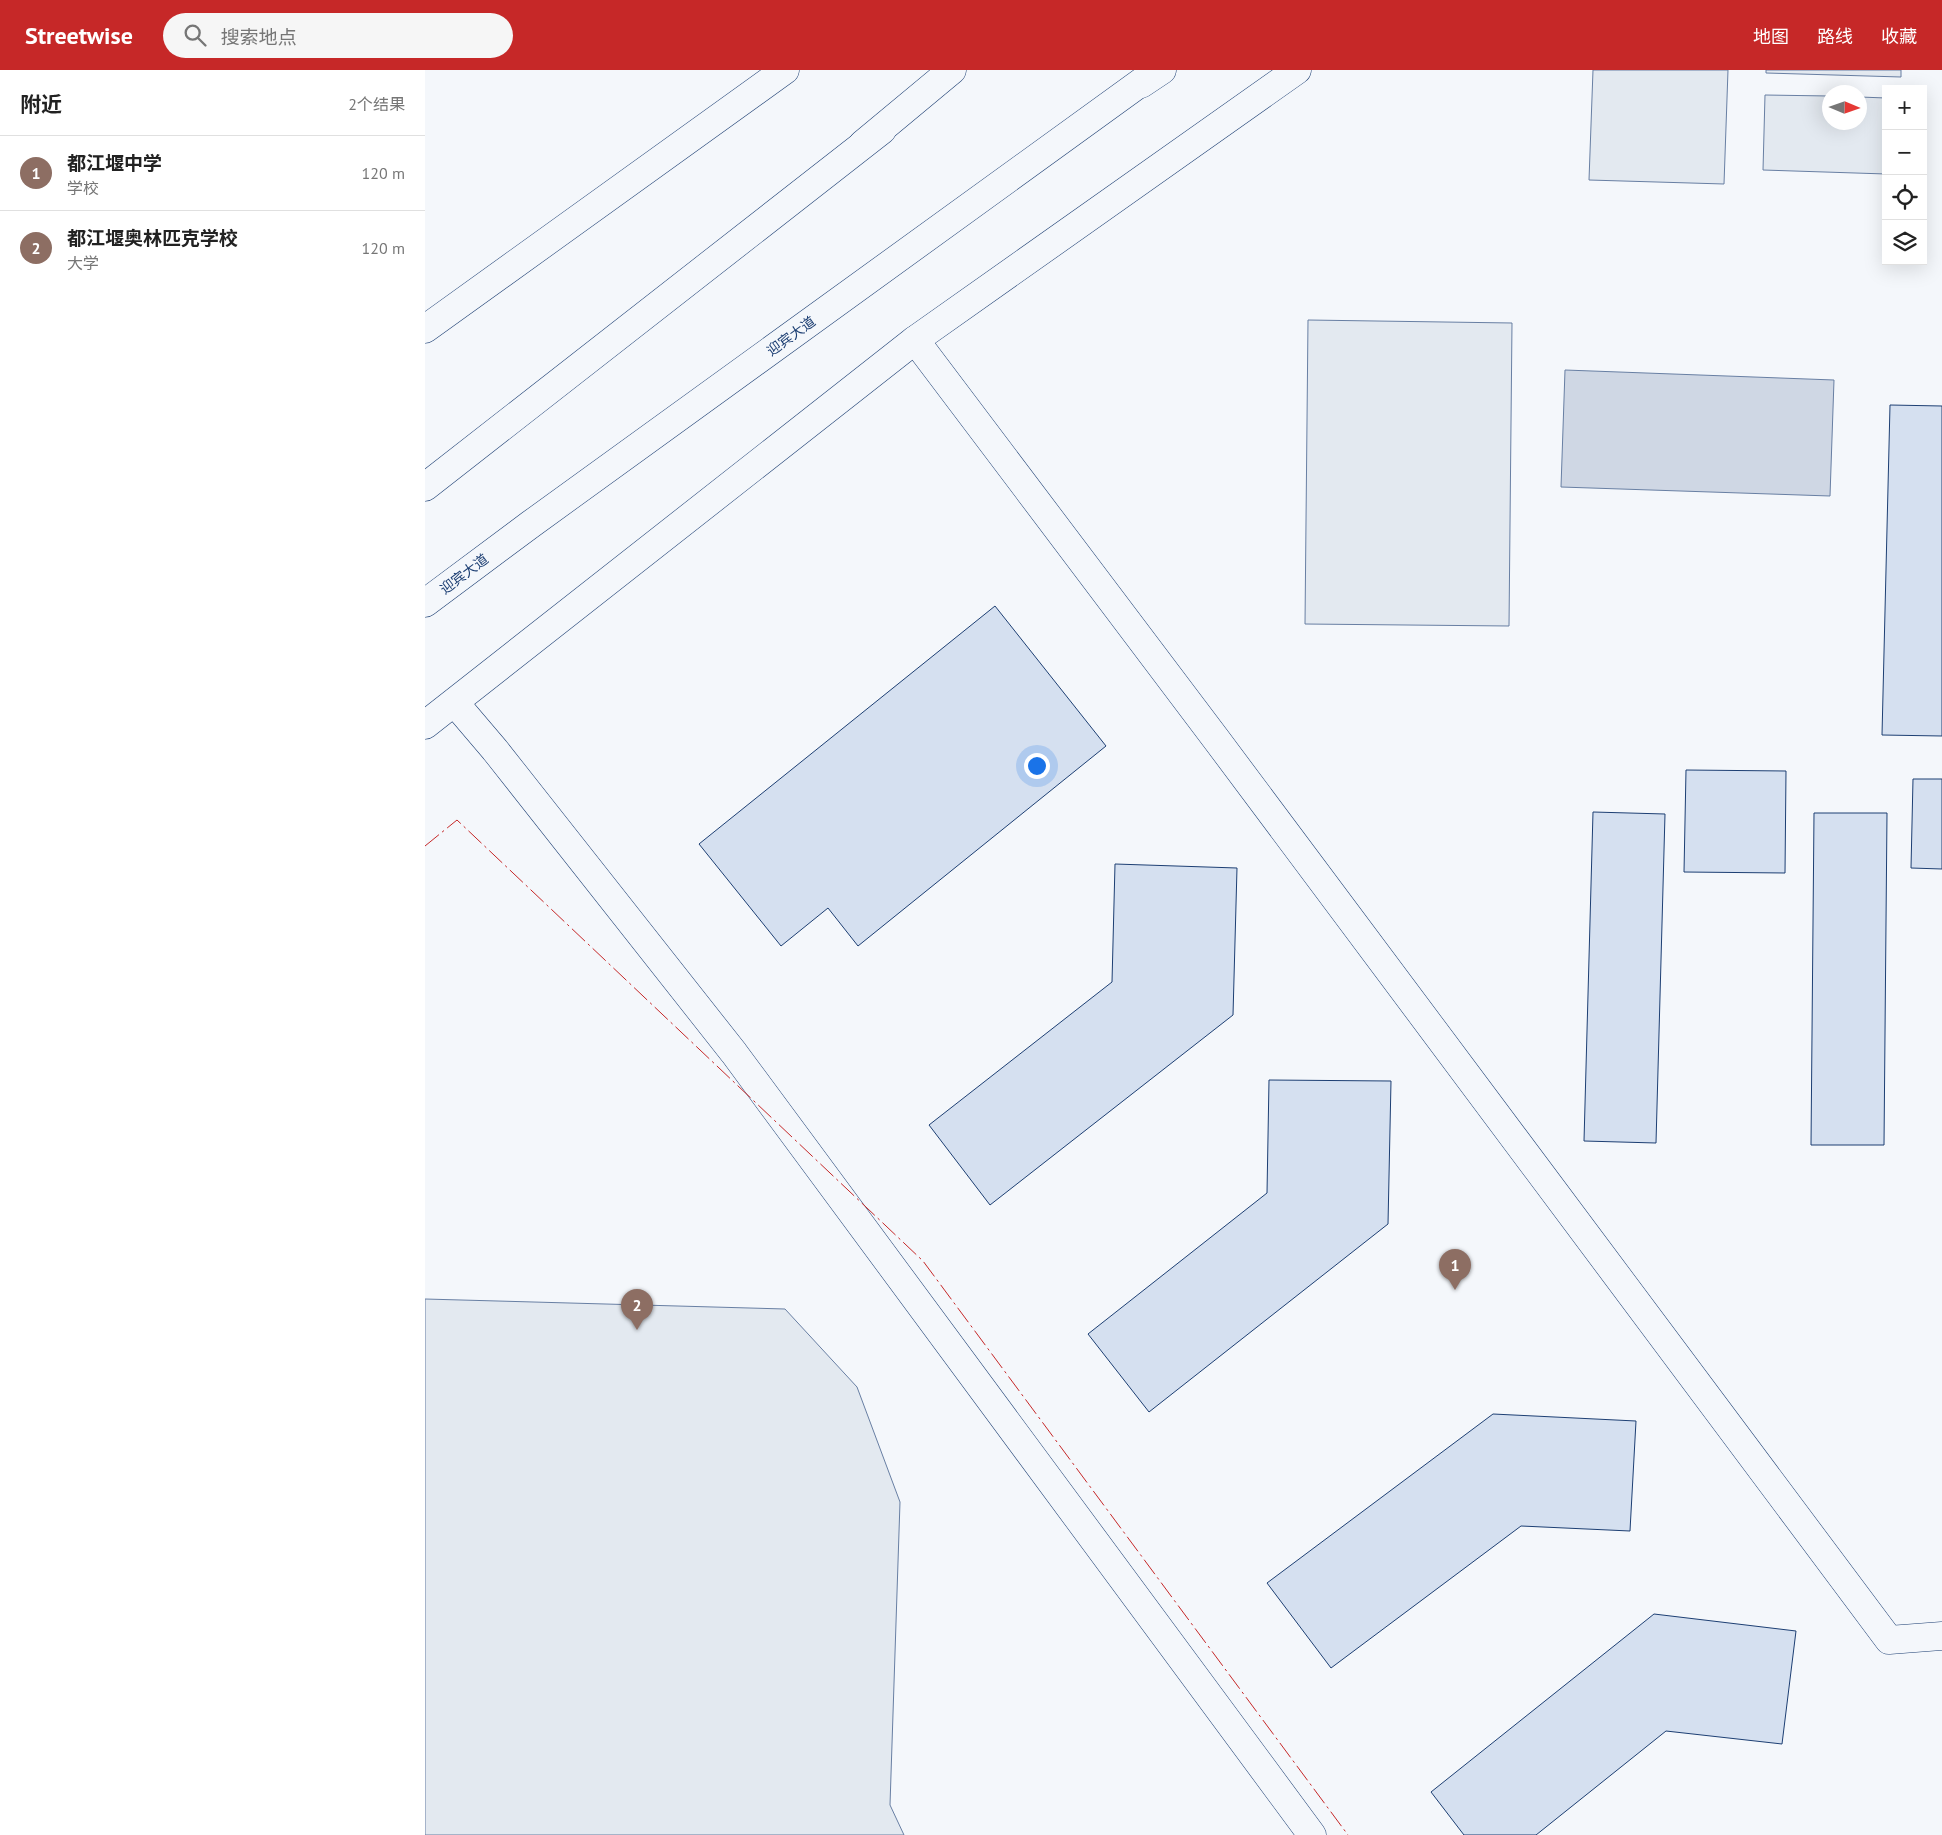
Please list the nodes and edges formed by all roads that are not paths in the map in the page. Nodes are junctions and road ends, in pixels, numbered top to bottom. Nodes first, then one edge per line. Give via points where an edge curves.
1 (785, 70) edge
2 (952, 70) edge
3 (967, 70) edge
4 (1297, 70) edge
5 (1154, 75) edge
6 (863, 144) junction
7 (425, 329) edge
8 (915, 340) junction
9 (425, 487) edge
10 (425, 604) edge
11 (455, 703) junction
12 (425, 725) edge
13 (1942, 1636) edge
14 (1312, 1835) edge

1 - 7 main road
2 - 6 main road
3 - 6 main road
4 - 8 main road
5 - 10 main road, 迎宾大道
6 - 9 main road
8 - 11 main road
8 - 13 main road via 1889,1640
11 - 12 main road
11 - 14 main road via 733,1053

